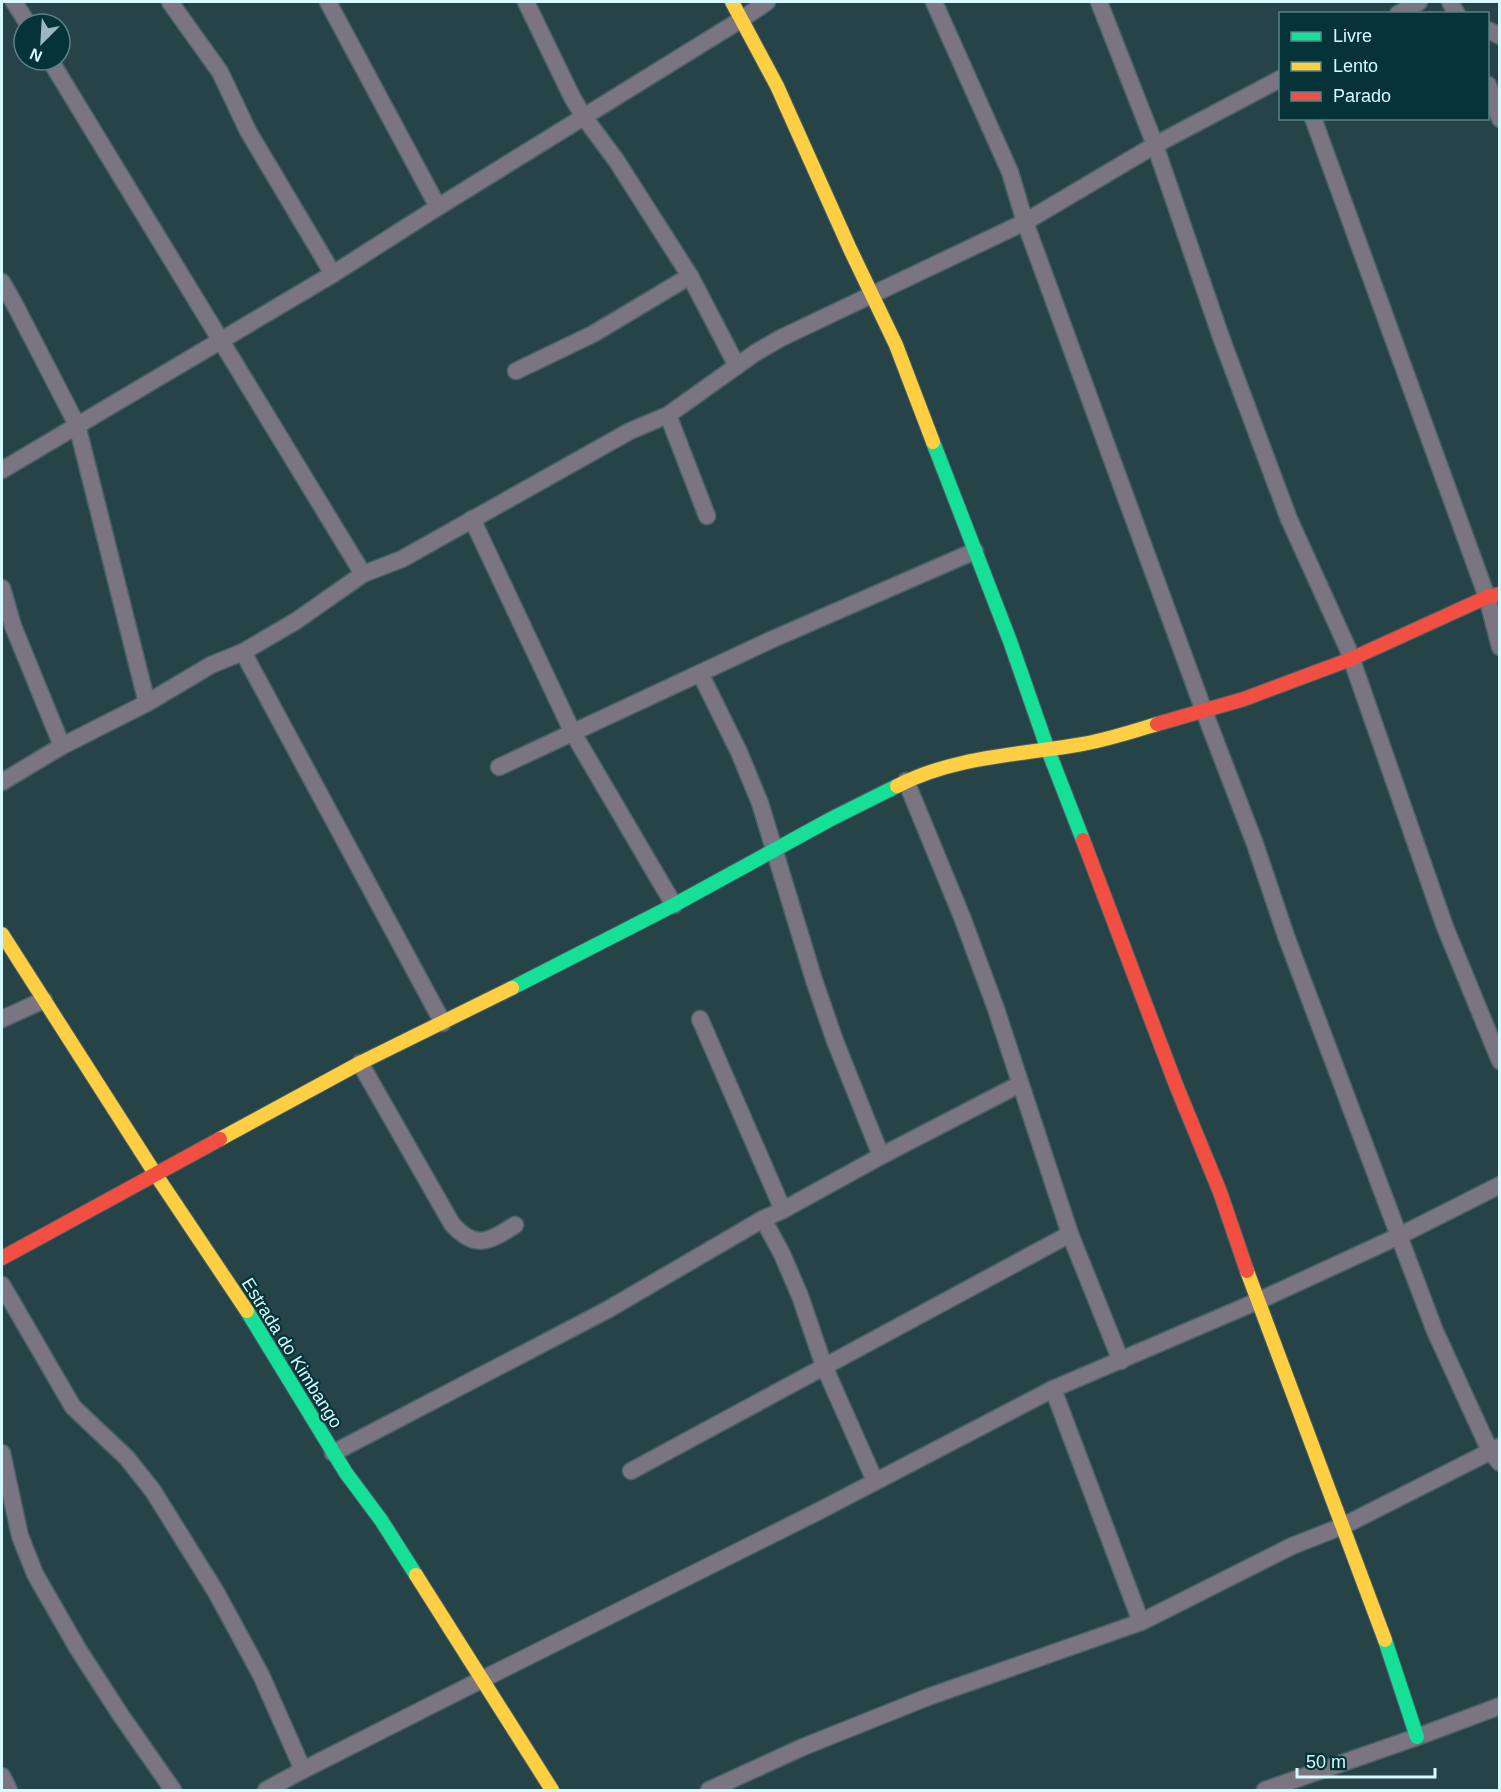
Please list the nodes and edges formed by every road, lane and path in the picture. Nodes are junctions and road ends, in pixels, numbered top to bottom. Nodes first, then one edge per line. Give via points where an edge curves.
1 (14, 2) edge
2 (170, 2) edge
3 (328, 2) edge
4 (526, 2) edge
5 (732, 2) edge
6 (767, 2) edge
7 (934, 2) edge
8 (1099, 2) edge
9 (1419, 2) edge
10 (2, 9) edge
11 (1402, 12) edge
12 (742, 19) junction
13 (57, 72) edge
14 (1279, 80) edge
15 (1489, 88) edge
16 (584, 117) junction
17 (1500, 119) edge
18 (1314, 120) edge
19 (1155, 146) junction
20 (438, 207) junction
21 (1024, 222) junction
22 (333, 274) junction
23 (690, 276) junction
24 (2, 282) edge
25 (872, 295) junction
26 (222, 340) junction
27 (737, 366) junction
28 (516, 371) dead end
29 (668, 415) junction
30 (78, 425) junction
31 (2, 470) edge
32 (707, 516) dead end
33 (472, 519) junction
34 (975, 551) junction
35 (363, 574) junction
36 (2, 588) edge
37 (1493, 596) edge
38 (1500, 647) edge
39 (243, 652) junction
40 (1351, 659) junction
41 (700, 673) junction
42 (147, 703) junction
43 (1204, 711) junction
44 (573, 733) junction
45 (62, 746) junction
46 (1048, 750) junction
47 (499, 767) dead end
48 (906, 781) junction
49 (2, 782) edge
50 (774, 851) junction
51 (674, 905) junction
52 (2, 934) edge
53 (44, 1000) junction
54 (2, 1019) edge
55 (700, 1019) dead end
56 (442, 1023) junction
57 (1500, 1061) edge
58 (360, 1063) junction
59 (1020, 1084) junction
60 (881, 1156) junction
61 (156, 1175) junction
62 (1500, 1185) edge
63 (783, 1210) junction
64 (763, 1219) junction
65 (515, 1225) dead end
66 (1070, 1234) junction
67 (1399, 1236) junction
68 (2, 1258) edge
69 (2, 1285) edge
70 (1258, 1301) junction
71 (1121, 1361) junction
72 (824, 1366) junction
73 (1053, 1389) junction
74 (2, 1453) edge
75 (333, 1453) junction
76 (1496, 1454) edge
77 (631, 1471) dead end
78 (876, 1481) junction
79 (1343, 1526) junction
80 (1141, 1622) junction
81 (483, 1679) junction
82 (1500, 1706) edge
83 (1417, 1737) junction
84 (303, 1770) junction
85 (2, 1776) edge
86 (9, 1791) edge
87 (173, 1791) edge
88 (266, 1791) edge
89 (552, 1791) edge
90 (709, 1791) edge
91 (1265, 1791) edge

1 - 10 street
2 - 22 street via 220,72 248,130
3 - 20 street
4 - 16 street
5 - 12 street
6 - 12 street
7 - 21 street via 1010,172
8 - 19 street
9 - 11 street
12 - 16 street
12 - 25 street via 777,86
13 - 26 street
14 - 19 street
15 - 17 street
16 - 20 street
16 - 23 street
18 - 37 street
19 - 21 street
19 - 40 street via 1289,519
20 - 22 street
21 - 25 street
21 - 43 street
22 - 26 street
23 - 27 street
23 - 28 street via 593,334
24 - 30 street
25 - 27 street via 781,338
25 - 34 street via 897,345
26 - 30 street
26 - 35 street
27 - 29 street
29 - 32 street
29 - 33 street via 630,431
30 - 31 street
30 - 42 street
33 - 35 street via 402,559
33 - 44 street
34 - 41 street
34 - 46 street
35 - 39 street
36 - 45 street via 33,679
37 - 38 street
37 - 40 street
39 - 42 street via 211,665
39 - 56 street
40 - 43 street
40 - 57 street via 1445,927
41 - 44 street
41 - 50 street via 743,762
42 - 45 street
43 - 46 street via 1109,738
43 - 67 street
44 - 47 street
44 - 51 street
45 - 49 street
46 - 48 street via 961,763
46 - 70 street via 1220,1192
48 - 50 street
48 - 59 street via 962,917
50 - 51 street
50 - 60 street via 835,1041
51 - 56 street
52 - 53 street, Estrada do Kimbango
53 - 54 street
53 - 61 street, Estrada do Kimbango
55 - 63 street
56 - 58 street
58 - 61 street
58 - 65 street via 459,1232 477,1242 486,1241
59 - 60 street
59 - 66 street
60 - 63 street
61 - 68 street
61 - 75 street, Estrada do Kimbango via 255,1323
62 - 67 street
63 - 64 street
64 - 72 street via 783,1254
64 - 75 street via 607,1310
66 - 71 street
66 - 72 street
67 - 70 street
67 - 76 street via 1435,1330
69 - 84 street via 73,1407 127,1458 153,1491 261,1675
70 - 71 street
70 - 79 street
71 - 73 street
72 - 77 street
72 - 78 street
73 - 78 street
73 - 80 street
74 - 87 street via 20,1536 35,1574 84,1658
75 - 81 street, Estrada do Kimbango
76 - 79 street
78 - 81 street
79 - 80 street via 1292,1545
79 - 83 street
80 - 90 street via 928,1697
81 - 84 street
81 - 89 street, Estrada do Kimbango
82 - 83 street
83 - 91 street
84 - 88 street
85 - 86 street

